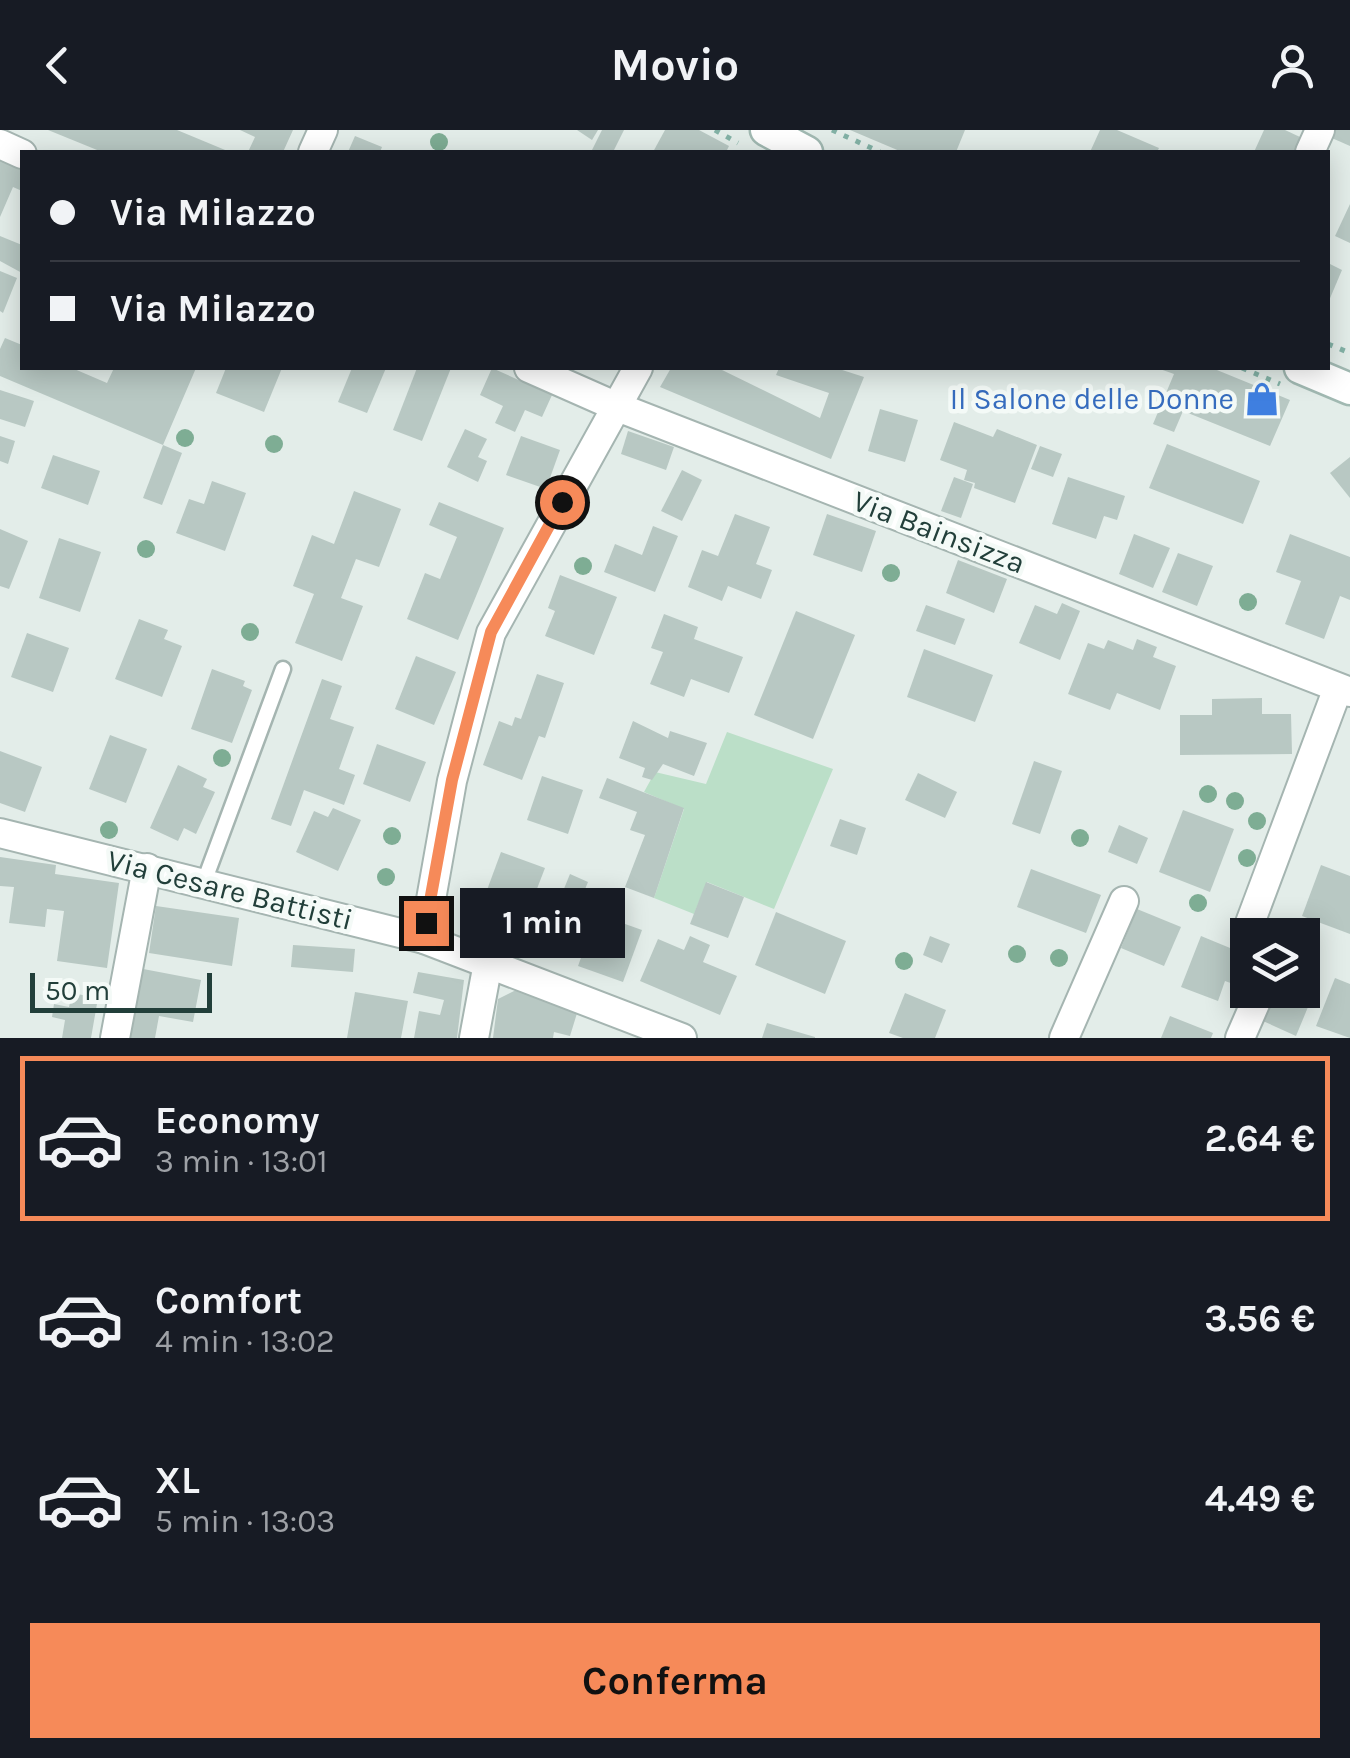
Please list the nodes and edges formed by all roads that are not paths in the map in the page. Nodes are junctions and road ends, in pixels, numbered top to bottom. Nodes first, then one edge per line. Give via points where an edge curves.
1 (767, 139) edge
2 (801, 150) edge
3 (534, 370) edge
4 (637, 370) edge
5 (1305, 370) edge
6 (1350, 389) edge
7 (615, 406) junction
8 (283, 669) dead end
9 (1344, 690) edge
10 (0, 833) edge
11 (148, 868) junction
12 (204, 882) junction
13 (1124, 901) dead end
14 (1252, 918) edge
15 (424, 939) junction
16 (488, 963) junction
17 (1253, 1008) edge
18 (115, 1038) edge
19 (474, 1038) edge
20 (682, 1038) edge
21 (1064, 1038) edge
22 (1240, 1038) edge

1 - 2 street
3 - 7 street, Via Bainsizza
4 - 7 street
5 - 6 street
7 - 9 street, Via Bainsizza
7 - 15 street via 491,632 452,780
8 - 12 lane
9 - 14 street
10 - 11 street, Via Cesare Battisti
11 - 12 street, Via Cesare Battisti
11 - 18 street
12 - 15 street, Via Cesare Battisti
13 - 21 street
15 - 16 street, Via Cesare Battisti
16 - 19 street
16 - 20 street, Via Cesare Battisti
17 - 22 street

